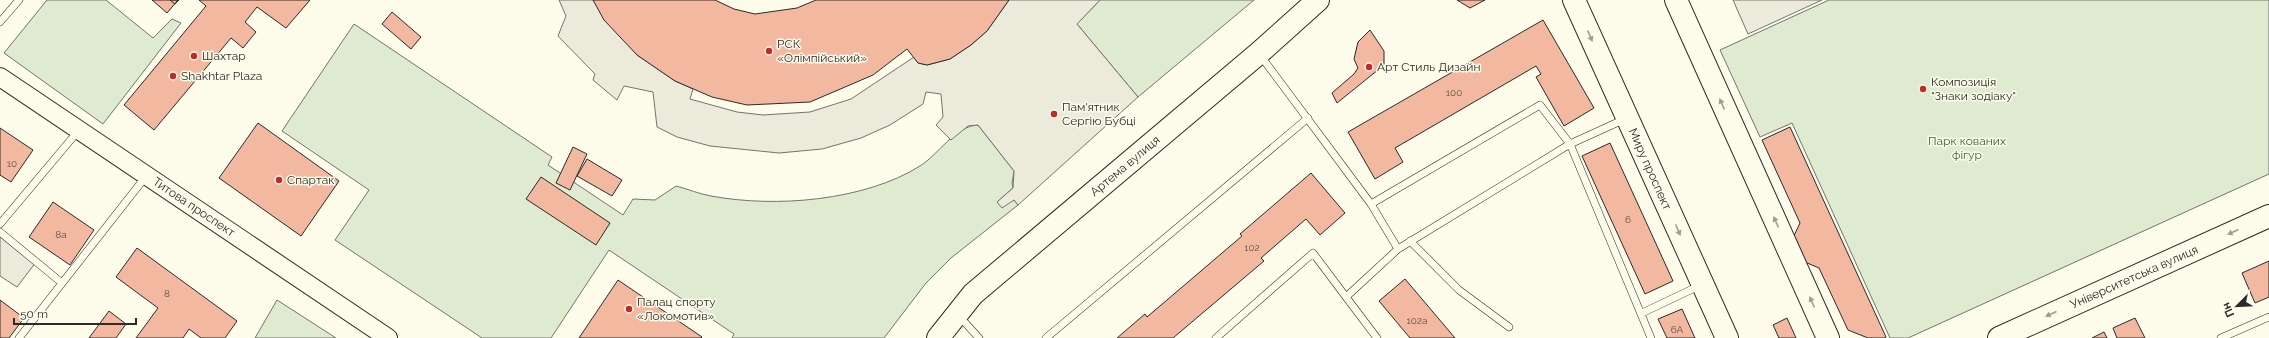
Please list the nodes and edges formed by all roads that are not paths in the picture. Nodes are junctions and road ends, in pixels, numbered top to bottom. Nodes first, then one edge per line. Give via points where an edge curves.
1 (19, 0) edge
2 (1318, 0) edge
3 (1574, 0) edge
4 (1676, 0) edge
5 (0, 22) edge
6 (1259, 53) junction
7 (0, 77) edge
8 (1308, 118) junction
9 (1627, 118) junction
10 (79, 130) junction
11 (1570, 144) junction
12 (147, 175) junction
13 (1371, 204) junction
14 (2269, 216) edge
15 (0, 224) edge
16 (0, 232) edge
17 (1410, 241) junction
18 (1398, 249) junction
19 (62, 283) junction
20 (1703, 285) junction
21 (1346, 297) junction
22 (1642, 313) junction
23 (956, 314) junction
24 (2269, 317) edge
25 (1509, 326) dead end
26 (19, 338) edge
27 (388, 338) edge
28 (938, 338) edge
29 (979, 338) edge
30 (1046, 338) edge
31 (1216, 338) edge
32 (1377, 338) edge
33 (1651, 338) edge
34 (1727, 338) edge
35 (1828, 338) edge
36 (1999, 338) edge
37 (2221, 338) edge

1 - 5 lane
2 - 6 main road, Артема вулиця
3 -> 9 main road, Миру проспект
35 -> 4 main road
6 - 8 lane
6 - 23 main road, Артема вулиця via 973,294
7 - 10 street, Титова проспект
8 - 13 lane
8 - 30 lane
9 - 11 lane
9 -> 20 main road, Миру проспект
10 - 12 street, Титова проспект
10 - 15 lane
11 - 13 lane via 1540,105
11 - 17 lane
11 - 22 lane
12 - 19 lane
12 - 27 street, Титова проспект
13 - 18 lane
14 -> 36 main road, Університетська вулиця
16 - 19 lane
17 - 18 lane
17 - 25 lane via 1459,290
18 - 21 lane
19 - 26 lane
20 - 22 lane
20 - 34 main road, Миру проспект
21 - 31 lane via 1313,254
21 - 32 lane
22 - 33 lane
23 - 28 main road, Артема вулиця
23 - 29 lane
24 - 37 lane

